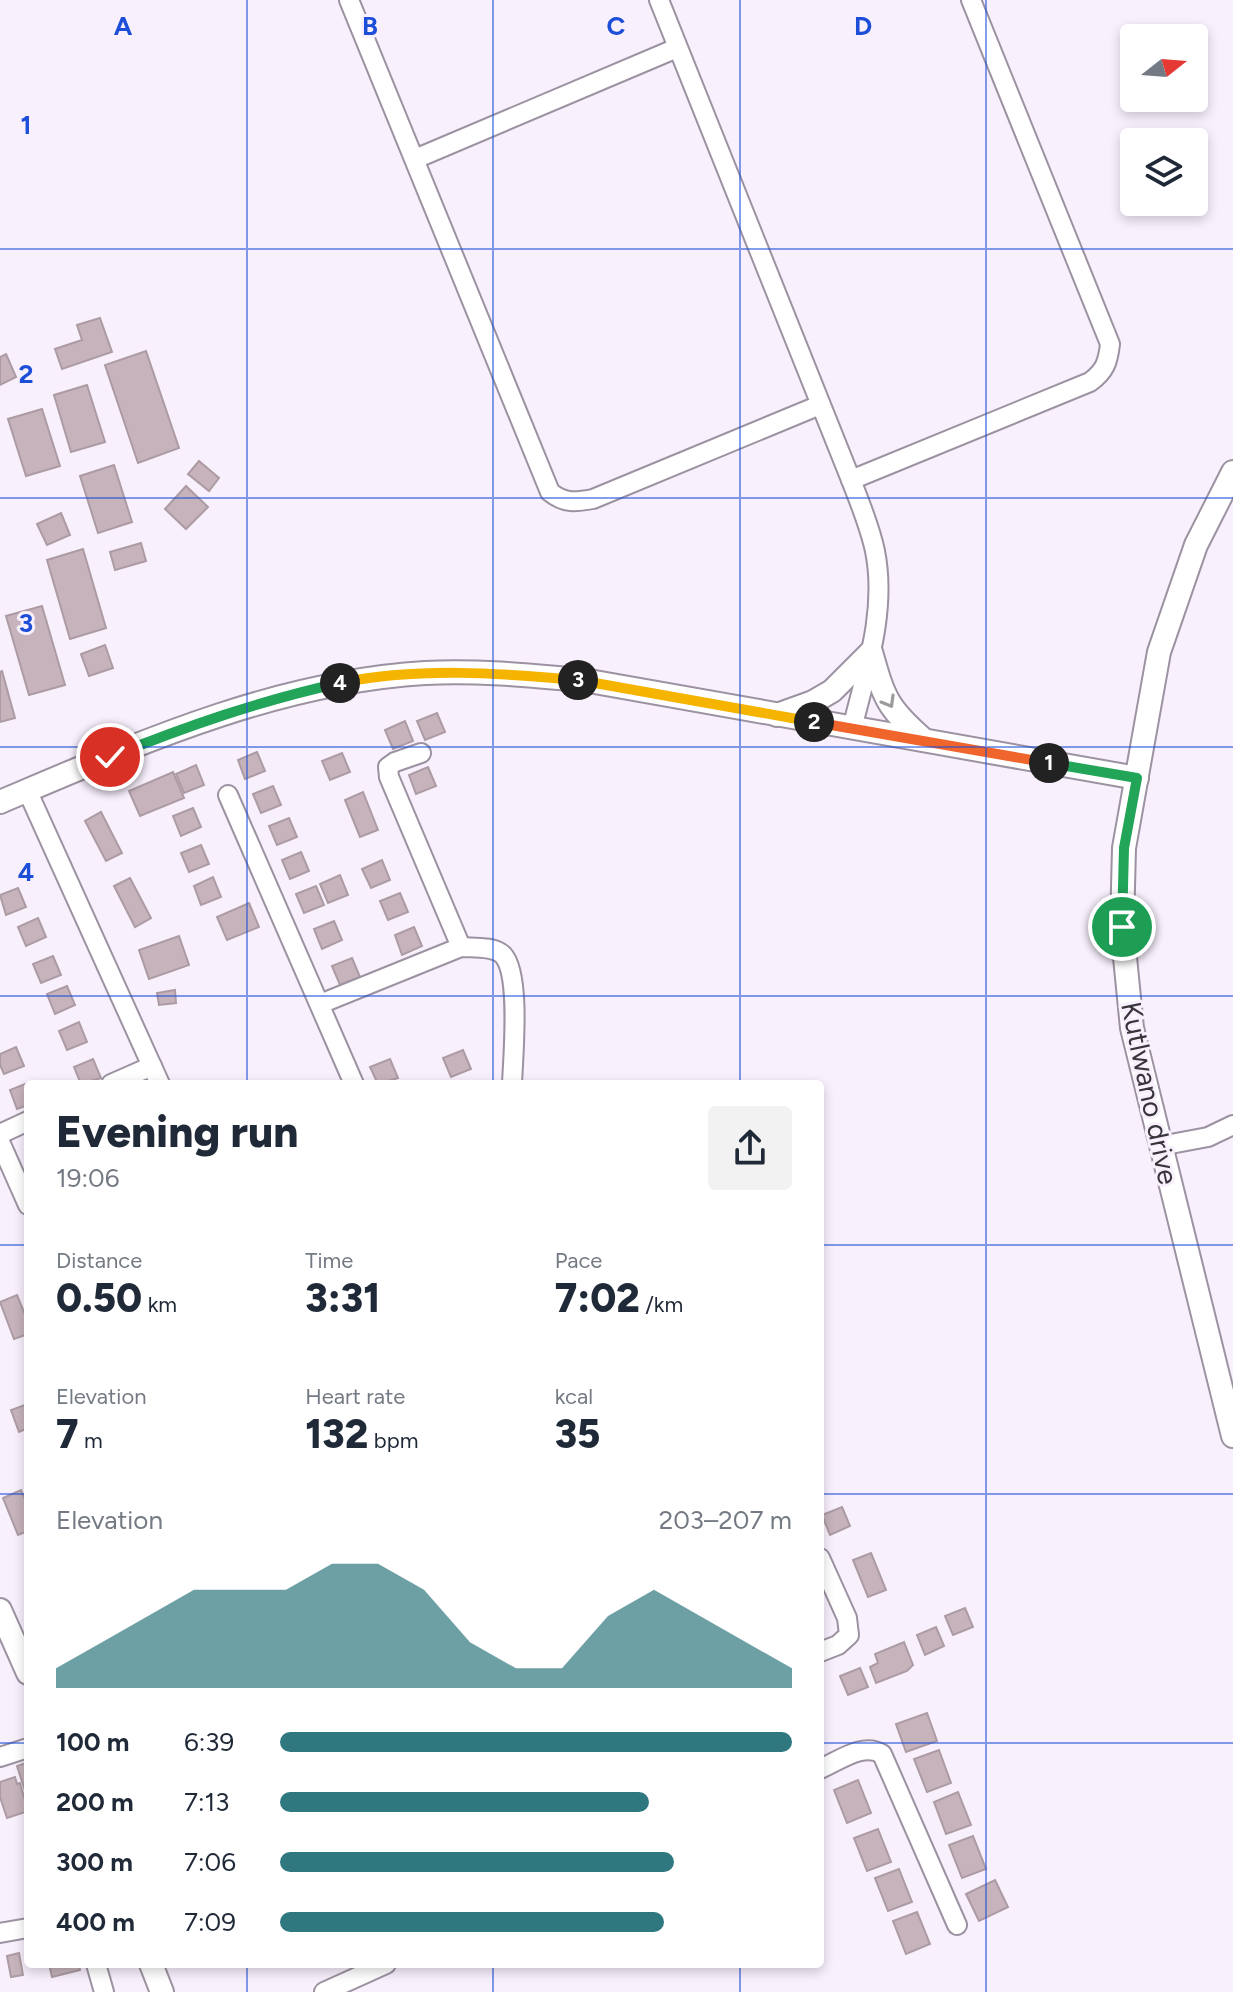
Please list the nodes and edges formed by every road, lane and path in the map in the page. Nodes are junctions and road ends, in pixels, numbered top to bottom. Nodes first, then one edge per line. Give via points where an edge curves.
1 (349, 0) edge
2 (659, 0) edge
3 (971, 0) edge
4 (677, 48) junction
5 (415, 159) junction
6 (820, 405) junction
7 (1233, 472) edge
8 (851, 480) junction
9 (871, 652) junction
10 (777, 715) junction
11 (852, 729) junction
12 (925, 741) junction
13 (421, 753) dead end
14 (1137, 778) junction
15 (27, 790) junction
16 (228, 795) dead end
17 (0, 802) edge
18 (461, 947) junction
19 (320, 1004) junction
20 (152, 1066) junction
21 (120, 1080) edge
22 (158, 1080) edge
23 (352, 1080) edge
24 (512, 1080) edge
25 (24, 1123) edge
26 (1233, 1125) edge
27 (0, 1134) edge
28 (0, 1142) edge
29 (1160, 1146) junction
30 (24, 1196) edge
31 (1233, 1436) edge
32 (824, 1567) edge
33 (0, 1610) edge
34 (824, 1650) edge
35 (24, 1664) edge
36 (24, 1749) edge
37 (0, 1757) edge
38 (824, 1767) edge
39 (957, 1925) dead end
40 (24, 1929) edge
41 (0, 1933) edge
42 (97, 1968) edge
43 (153, 1968) edge
44 (377, 1968) edge
45 (104, 1992) edge
46 (162, 1992) edge
47 (324, 1992) edge

1 - 5 street
2 - 4 street
3 - 8 street via 1110,344 1108,362 1090,382
4 - 5 street
4 - 6 street
5 - 6 street via 550,492 560,500 593,499
6 - 8 street
7 - 14 street, Kutlwano drive via 1196,545 1159,652
8 - 9 street via 875,551 877,627
9 - 10 street via 832,691
9 - 11 street
9 -> 12 street via 882,692 897,717
10 - 11 street
10 - 15 street via 589,681 426,673 275,697 193,723
11 - 12 street
12 - 14 street
13 - 18 street via 388,767 389,777
14 - 29 street, Kutlwano drive via 1124,848 1122,927 1132,1028
15 - 17 street
15 - 20 street
16 - 19 street
18 - 19 street
18 - 24 street via 501,953 510,967
19 - 23 street
20 - 21 street
20 - 22 street
25 - 27 street
26 - 29 street via 1208,1137
28 - 30 street
29 - 31 street, Kutlwano drive
32 - 34 street via 849,1635
33 - 35 street
36 - 37 street
38 - 39 street via 863,1750 882,1754
40 - 41 street
42 - 45 street
43 - 46 street
44 - 47 street

